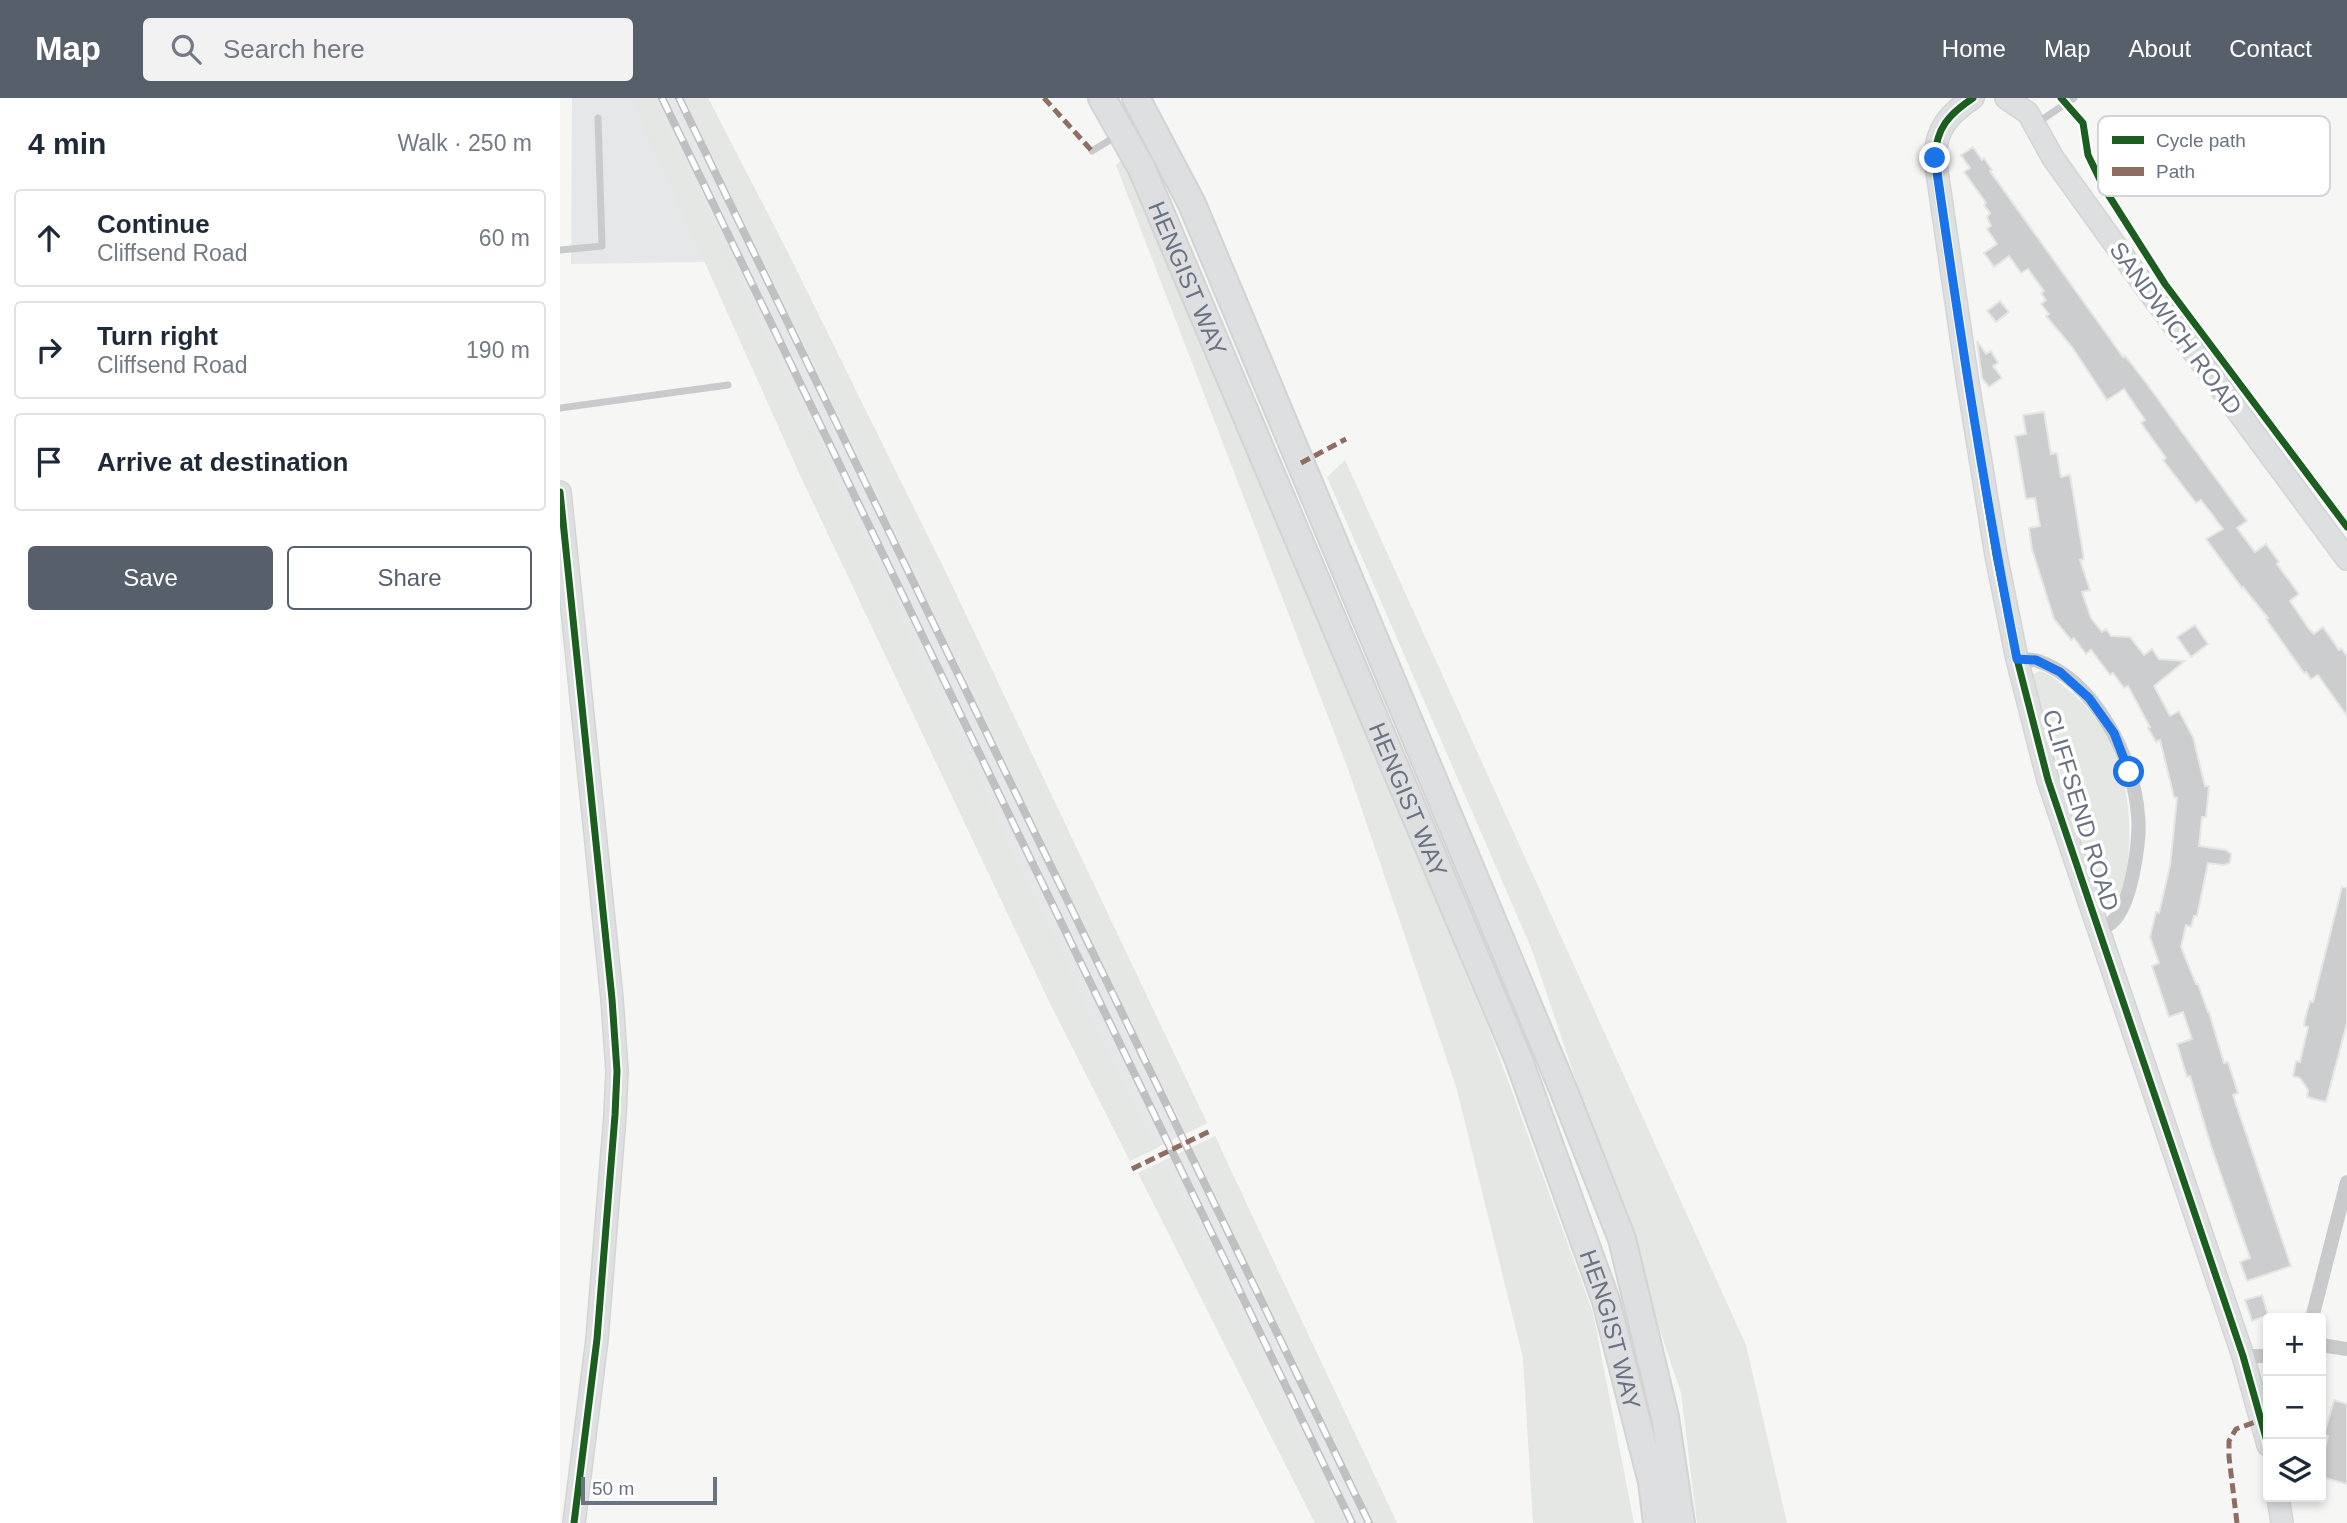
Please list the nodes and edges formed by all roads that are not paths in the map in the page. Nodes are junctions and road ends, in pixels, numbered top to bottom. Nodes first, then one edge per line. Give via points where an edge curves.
1 (1102, 98) edge
2 (1136, 98) edge
3 (1973, 98) edge
4 (2007, 98) edge
5 (2074, 98) edge
6 (598, 118) dead end
7 (2036, 124) junction
8 (1122, 133) junction
9 (1092, 151) dead end
10 (560, 250) edge
11 (728, 385) dead end
12 (560, 408) edge
13 (560, 492) edge
14 (2347, 559) edge
15 (2017, 659) junction
16 (2099, 930) junction
17 (2347, 1182) edge
18 (2313, 1313) edge
19 (2326, 1346) edge
20 (2347, 1349) edge
21 (2243, 1356) junction
22 (2263, 1356) edge
23 (2266, 1439) edge
24 (2279, 1502) edge
25 (574, 1523) edge
26 (1657, 1523) edge
27 (1681, 1523) edge
28 (2282, 1523) edge

1 - 8 highway, HENGIST WAY
2 - 27 highway, HENGIST WAY via 1198,216 1622,1239 1665,1417
3 - 15 street, CLIFFSEND ROAD via 1941,128 1935,158 1996,555
4 - 7 street, SANDWICH ROAD
5 - 7 lane
6 - 10 lane via 602,246
7 - 14 street, SANDWICH ROAD via 2053,158
8 - 9 lane
8 - 26 highway, HENGIST WAY via 1142,169 1518,1058 1606,1301 1652,1482
11 - 12 lane
13 - 25 street via 617,1071 597,1339
15 - 16 street, CLIFFSEND ROAD via 2048,780
15 - 16 street, CLIFFSEND ROAD via 2036,660 2060,672 2089,698 2114,733 2129,772 2138,814 2138,848 2130,890 2114,921
16 - 21 street, CLIFFSEND ROAD
17 - 18 street
19 - 20 street
21 - 22 street
21 - 23 street, CLIFFSEND ROAD
24 - 28 street

